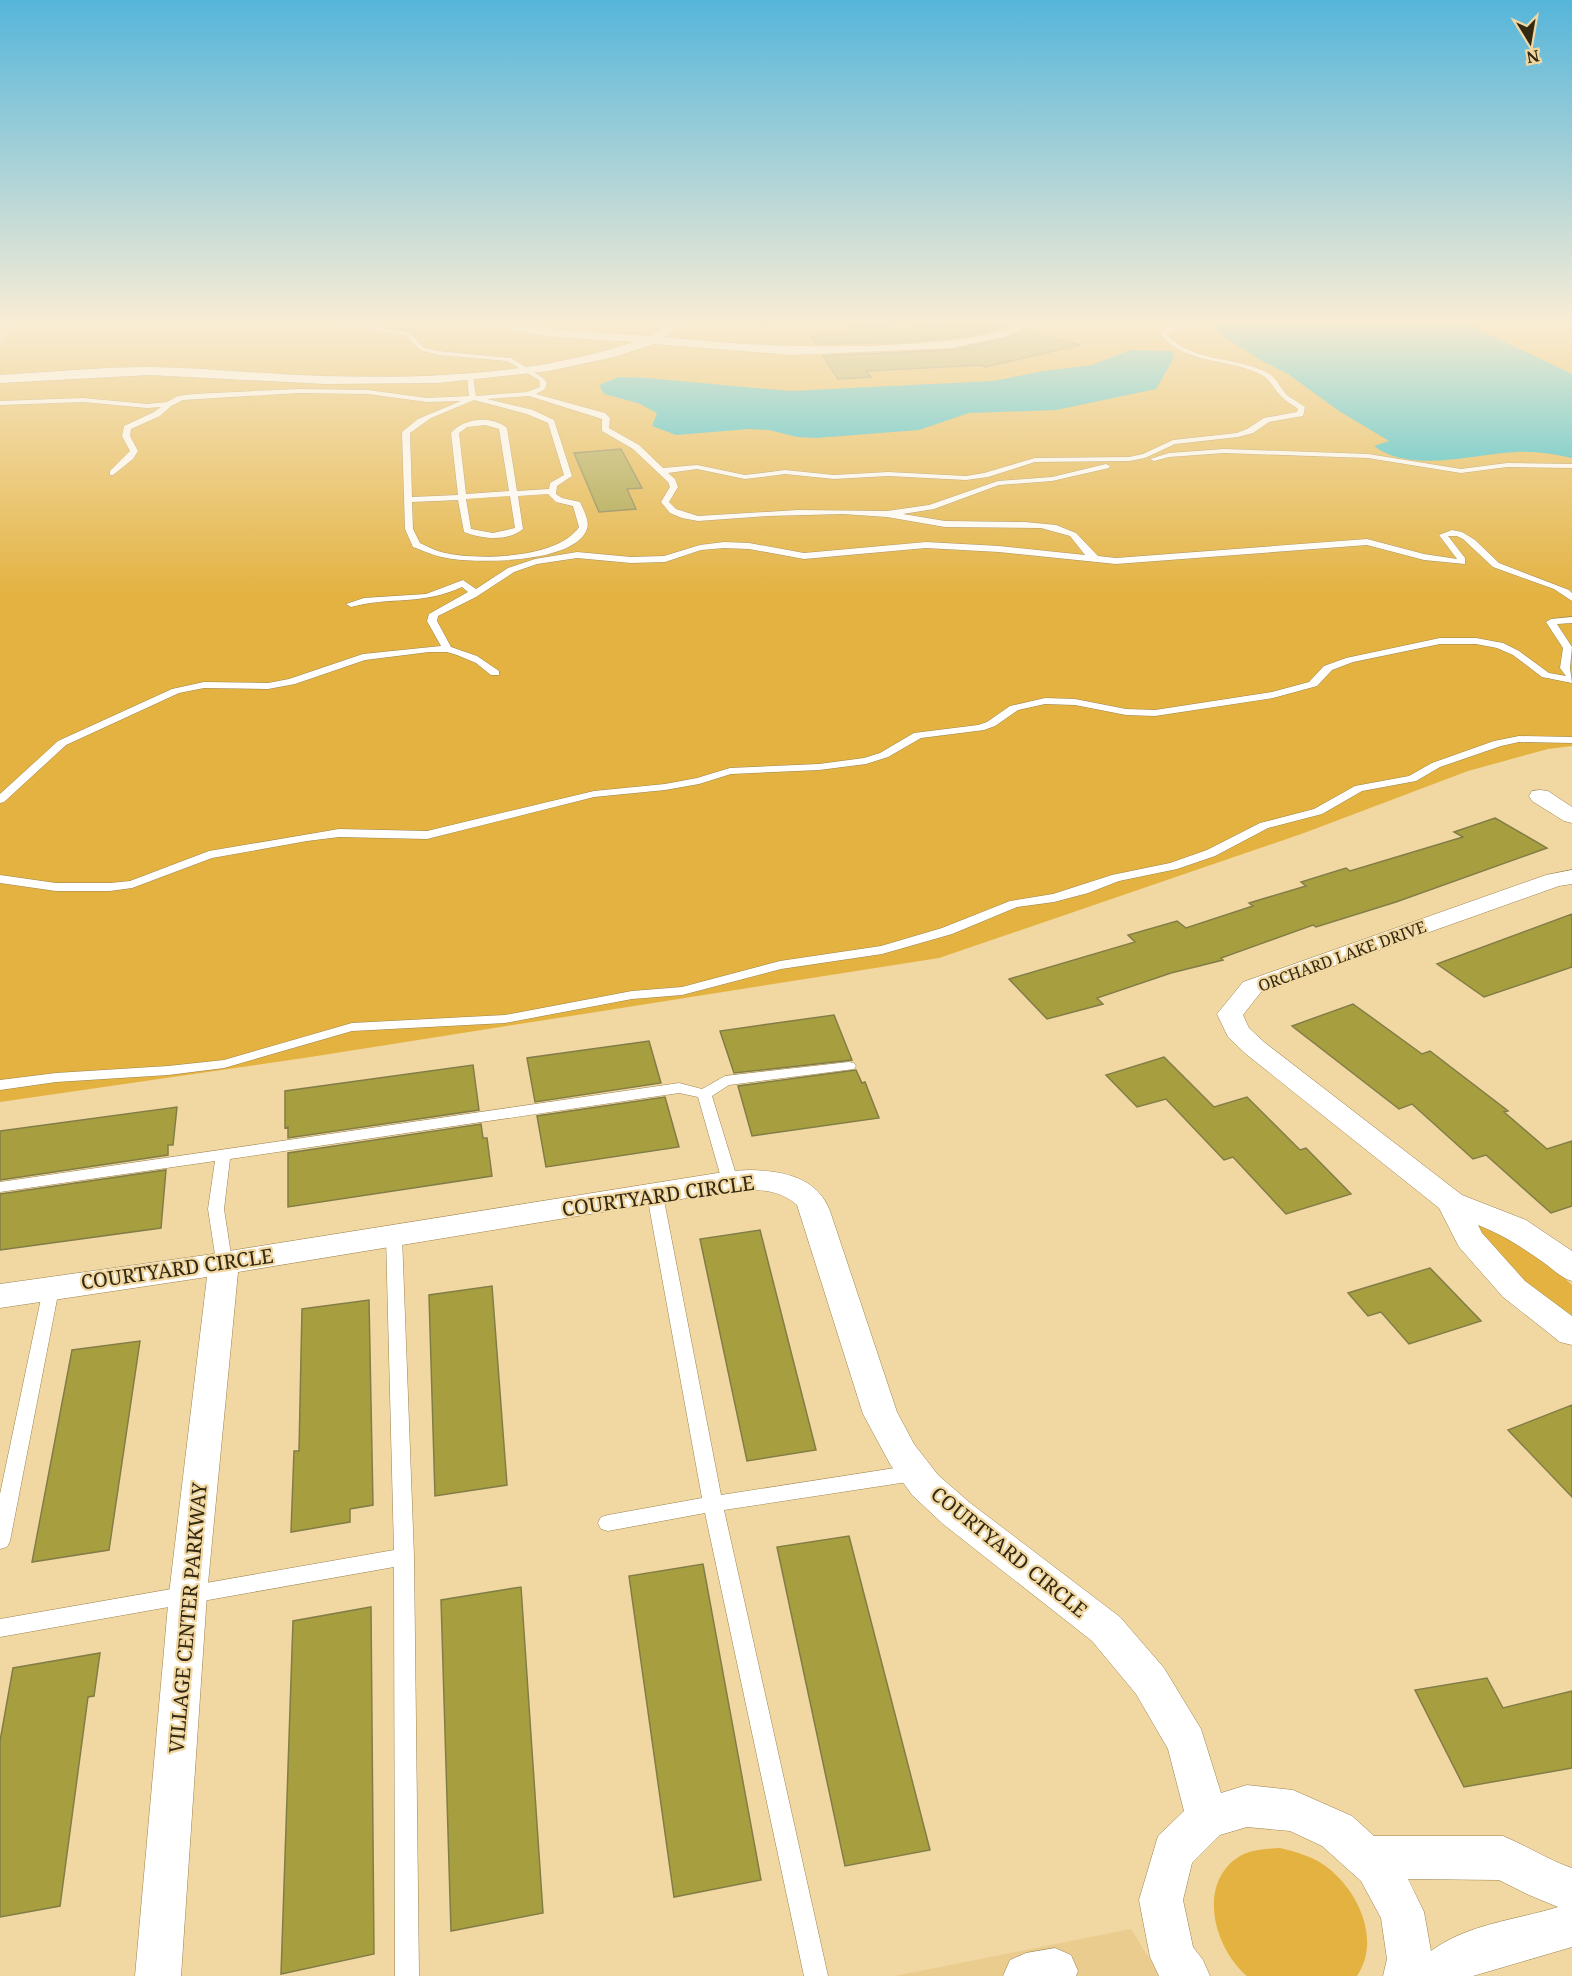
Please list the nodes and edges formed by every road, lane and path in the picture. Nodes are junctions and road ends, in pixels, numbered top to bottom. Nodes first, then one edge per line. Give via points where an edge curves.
1 (159, 412) edge
2 (439, 412) edge
3 (530, 412) edge
4 (592, 412) edge
5 (1301, 412) edge
6 (636, 447) junction
7 (1571, 466) edge
8 (697, 467) junction
9 (662, 471) junction
10 (112, 473) dead end
11 (553, 491) junction
12 (512, 494) junction
13 (462, 497) junction
14 (408, 500) junction
15 (887, 514) junction
16 (1101, 561) junction
17 (463, 562) dead end
18 (463, 583) junction
19 (473, 595) junction
20 (1572, 598) edge
21 (351, 604) dead end
22 (1572, 620) edge
23 (447, 649) junction
24 (495, 673) dead end
25 (1572, 678) edge
26 (1572, 740) edge
27 (1540, 796) dead end
28 (0, 800) edge
29 (1572, 816) edge
30 (1572, 877) edge
31 (0, 879) edge
32 (849, 1066) dead end
33 (0, 1085) edge
34 (704, 1094) junction
35 (224, 1155) junction
36 (730, 1181) junction
37 (0, 1187) edge
38 (655, 1195) junction
39 (1451, 1202) junction
40 (394, 1236) junction
41 (224, 1261) junction
42 (1572, 1270) edge
43 (51, 1289) junction
44 (0, 1296) edge
45 (1572, 1334) edge
46 (916, 1473) junction
47 (713, 1504) junction
48 (608, 1523) dead end
49 (0, 1541) edge
50 (404, 1557) junction
51 (188, 1594) junction
52 (0, 1628) edge
53 (1207, 1818) junction
54 (1365, 1857) junction
55 (1572, 1890) edge
56 (1572, 1925) edge
57 (158, 1976) edge
58 (407, 1976) edge
59 (816, 1976) edge
60 (1187, 1976) edge
61 (1406, 1976) edge
62 (1436, 1976) edge

1 - 10 lane via 127,428 126,436 134,451
2 - 14 lane via 406,432
3 - 11 lane via 551,422 568,476 553,485
4 - 6 lane via 606,418 605,429 609,433
5 - 8 lane via 1267,420 1238,435 1173,442 1145,456 1035,460 966,478 888,474 834,477 785,471 745,477
6 - 8 lane via 665,461
6 - 9 lane
7 - 15 lane via 1507,465 1461,471 1327,453 1169,454 1138,463 1102,466 1074,476 999,483 931,507
8 - 9 lane
9 - 15 lane via 674,487 665,502 670,510 692,518 827,511
11 - 12 lane
11 - 14 lane via 552,495 559,500 577,504 582,530 573,541 559,548 531,555 471,558 441,555 416,545 409,529
12 - 13 lane
12 - 13 lane via 519,529 502,535 467,530
12 - 13 lane via 504,428 482,423 462,426 455,433
13 - 14 lane
15 - 16 lane via 946,524 1056,528 1077,537 1088,556
16 - 19 lane via 926,545 804,555 724,545 700,548 665,560 577,555 535,562 511,570
16 - 20 lane via 1367,542 1462,562 1443,535 1455,533 1468,536 1494,564 1557,586
17 - 18 lane
18 - 19 lane
18 - 21 lane via 428,597 369,598
19 - 23 lane via 432,618
22 - 25 lane via 1551,622 1568,648 1566,668
23 - 24 lane via 476,658
23 - 28 lane via 363,657 268,686 204,685 176,691 62,743
25 - 31 lane via 1539,672 1500,645 1440,642 1350,660 1328,668 1313,684 1273,695 1155,713 1045,701 1014,708 980,728 918,735 884,755 855,763 730,771 665,787 594,794 427,835 339,833 307,837 209,855 132,884 56,887
26 - 33 lane via 1519,739 1498,743 1436,765 1412,779 1359,788 1318,812 1264,825 1183,863 1116,878 1054,898 1014,904 947,931 882,950 780,965 682,991 632,995 505,1019 352,1027 223,1064 30,1079
27 - 29 street
30 - 39 street, ORCHARD LAKE DRIVE via 1554,880 1252,987 1230,1014 1237,1031 1255,1048
32 - 34 lane via 724,1081
34 - 35 lane via 679,1088
34 - 36 lane
35 - 37 lane
35 - 41 lane via 216,1209
36 - 38 street, COURTYARD CIRCLE
36 - 46 street, COURTYARD CIRCLE via 775,1182 794,1188 809,1199 880,1414
38 - 40 street, COURTYARD CIRCLE
38 - 47 lane
39 - 42 street, ORCHARD LAKE DRIVE via 1515,1228
39 - 45 street, ORCHARD LAKE DRIVE via 1470,1239 1514,1289
40 - 41 street, COURTYARD CIRCLE
40 - 50 lane
41 - 43 street, COURTYARD CIRCLE
41 - 51 street, VILLAGE CENTER PARKWAY
43 - 44 street, COURTYARD CIRCLE
43 - 49 lane
46 - 47 lane
46 - 53 street, COURTYARD CIRCLE via 956,1513 1106,1629 1150,1681 1187,1743
47 - 48 lane
47 - 59 lane
50 - 51 lane
50 - 58 lane
51 - 52 lane
51 - 57 street, VILLAGE CENTER PARKWAY
53 - 54 street via 1247,1806 1293,1811 1337,1831
53 - 60 street via 1173,1851 1161,1900 1173,1957
54 - 55 street via 1503,1858
54 - 61 street via 1376,1866 1402,1912 1410,1959
56 - 62 street via 1462,1956

